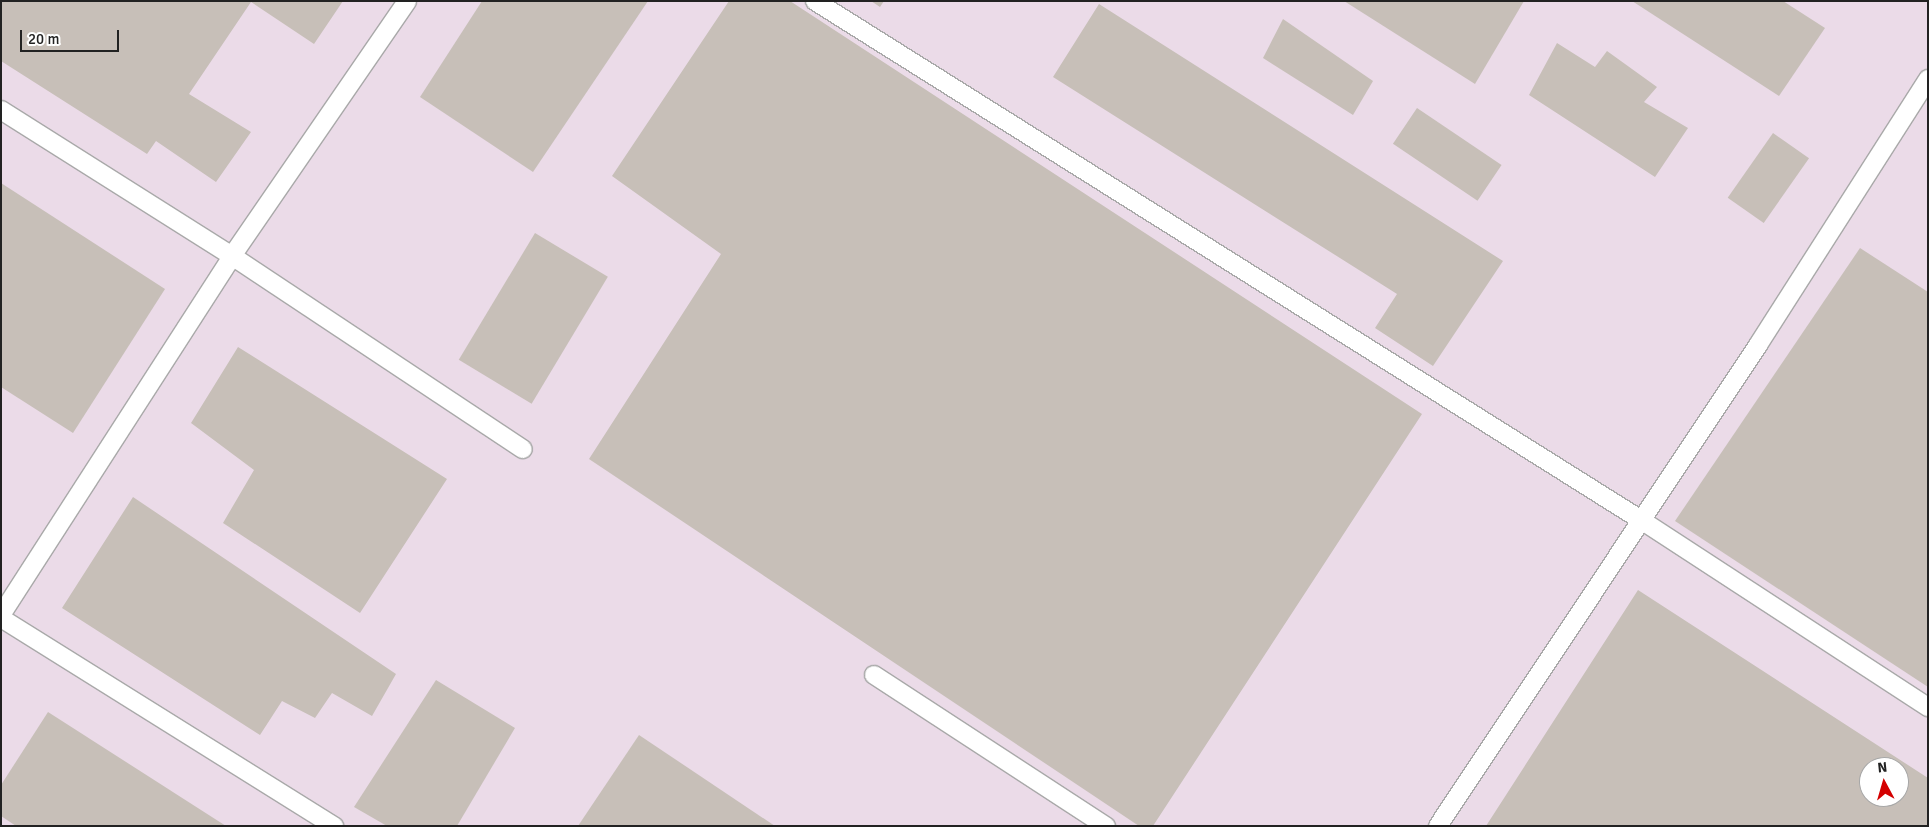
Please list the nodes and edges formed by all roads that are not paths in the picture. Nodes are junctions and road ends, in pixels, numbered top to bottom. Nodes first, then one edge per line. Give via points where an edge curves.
1 (407, 1) edge
2 (815, 1) edge
3 (1928, 79) edge
4 (1, 110) edge
5 (232, 256) junction
6 (524, 449) dead end
7 (1641, 520) junction
8 (1, 617) edge
9 (874, 675) dead end
10 (1928, 707) edge
11 (334, 826) edge
12 (1106, 826) edge
13 (1438, 826) edge

1 - 5 lane
2 - 7 lane
3 - 7 lane via 1758,345
4 - 5 lane
5 - 6 lane
5 - 8 lane
7 - 10 lane
7 - 13 lane
8 - 11 lane
9 - 12 lane

